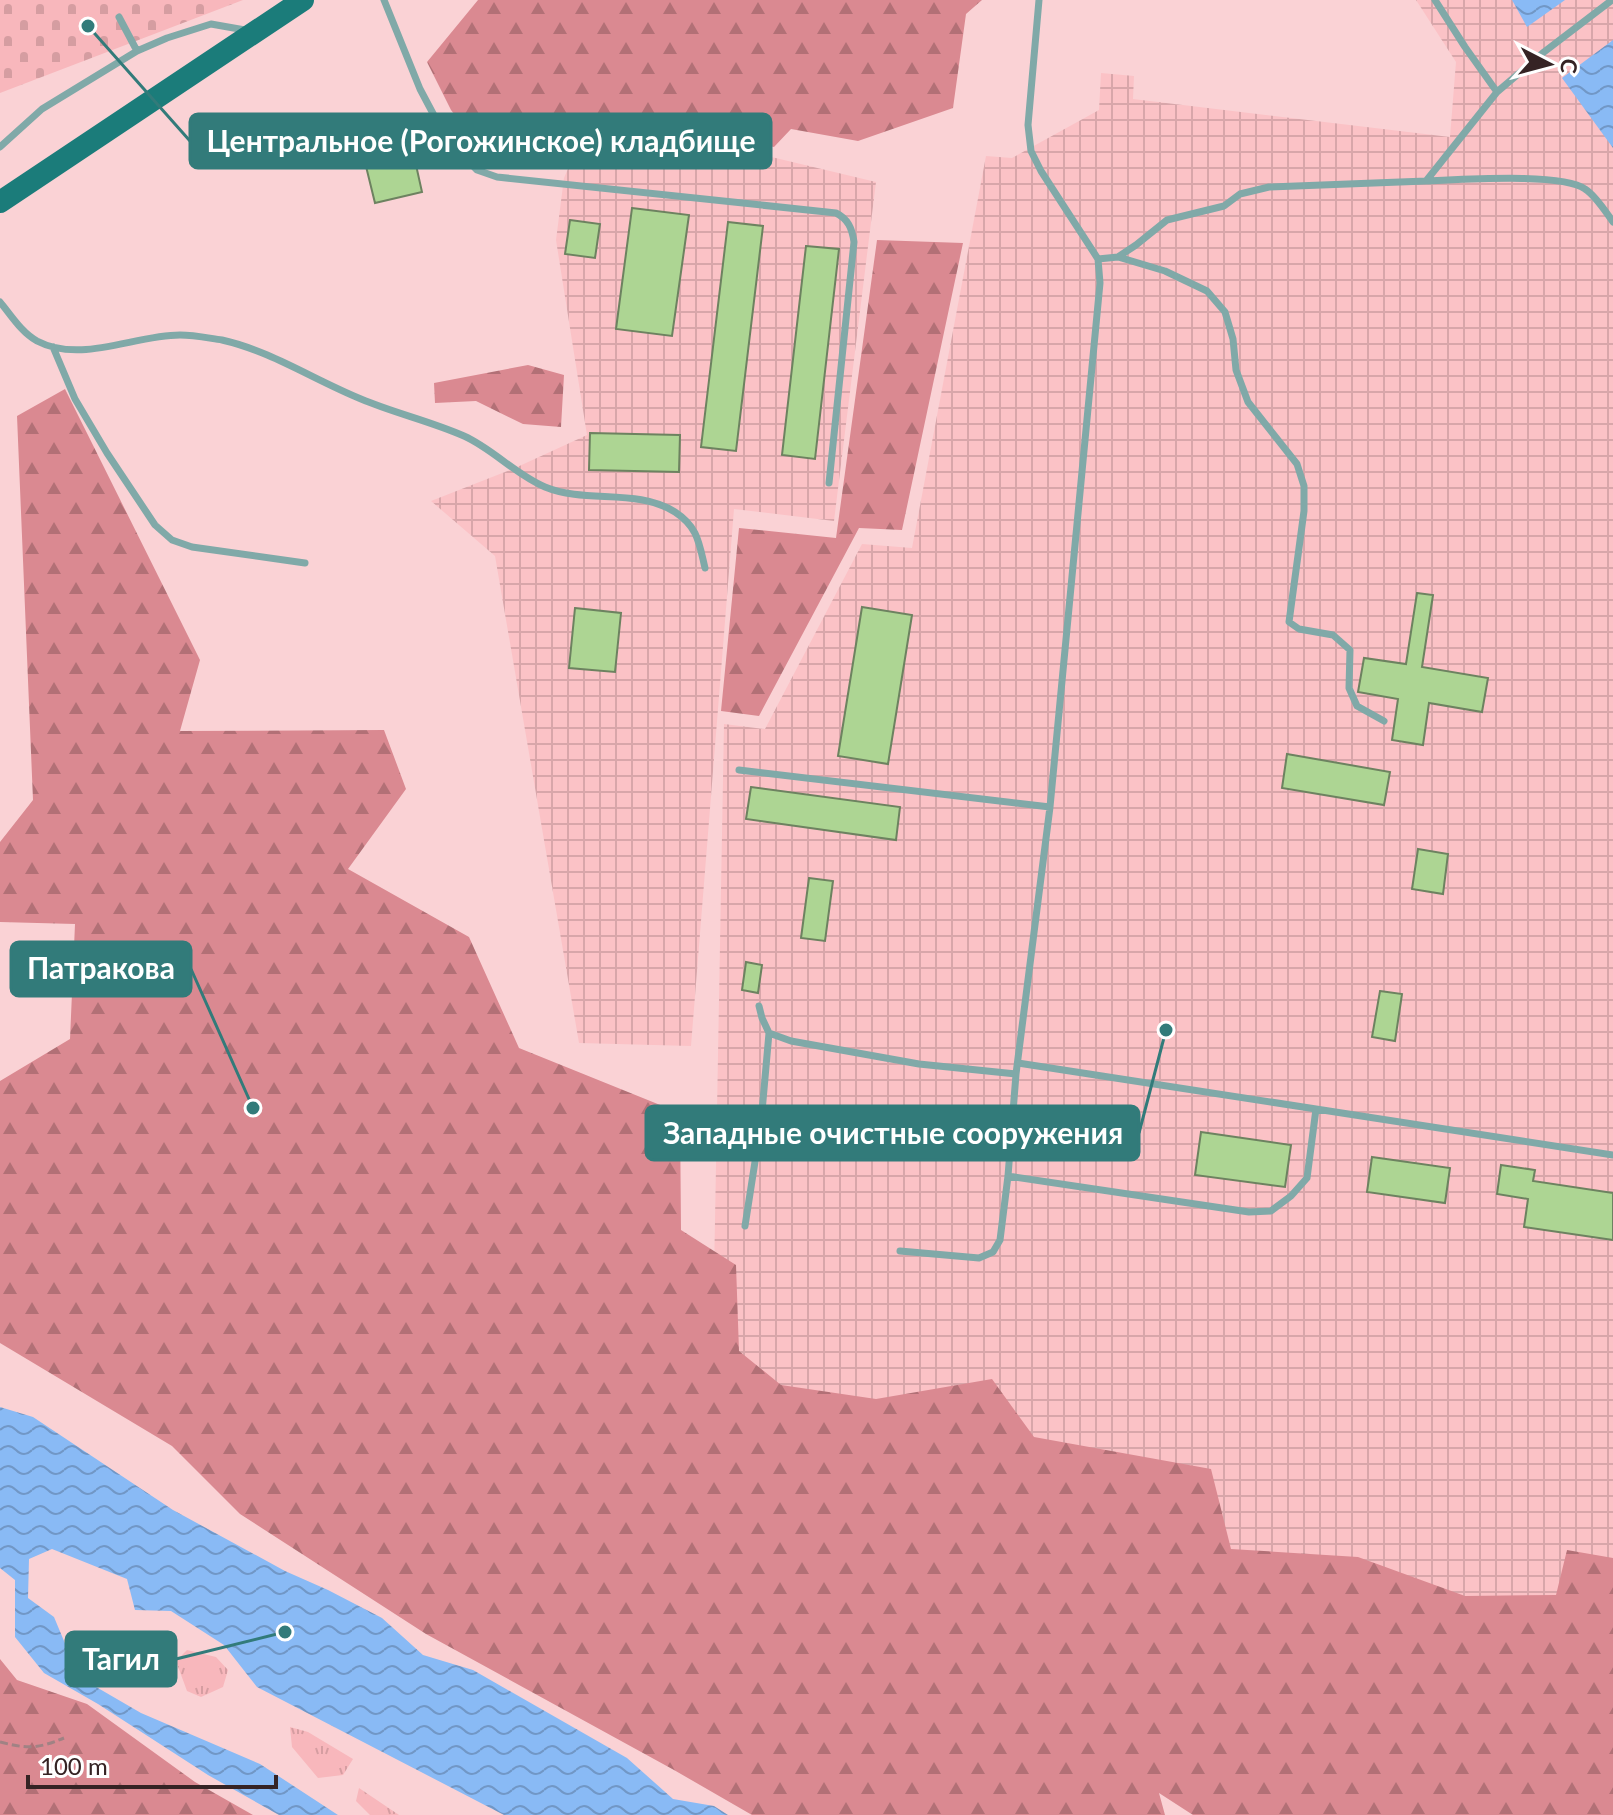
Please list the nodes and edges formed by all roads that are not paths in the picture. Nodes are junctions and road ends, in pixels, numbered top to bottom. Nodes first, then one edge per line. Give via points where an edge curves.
1 (303, 0) edge
2 (384, 0) edge
3 (1039, 0) edge
4 (1435, 0) edge
5 (1612, 0) edge
6 (119, 17) dead end
7 (255, 32) junction
8 (137, 51) junction
9 (1497, 92) junction
10 (0, 147) edge
11 (1426, 181) junction
12 (0, 202) edge
13 (1613, 222) edge
14 (1118, 257) junction
15 (1098, 259) junction
16 (0, 302) edge
17 (53, 347) junction
18 (829, 483) dead end
19 (305, 563) dead end
20 (705, 568) dead end
21 (1384, 721) dead end
22 (739, 770) dead end
23 (1050, 807) junction
24 (759, 1006) dead end
25 (769, 1033) junction
26 (1018, 1063) junction
27 (1016, 1074) junction
28 (1316, 1109) junction
29 (1613, 1155) edge
30 (1008, 1176) junction
31 (745, 1226) dead end
32 (900, 1251) dead end

1 - 7 main road
2 - 18 lane via 431,112 446,138 477,170 497,177 845,217 854,242
3 - 15 lane via 1028,110 1031,151
4 - 9 lane
5 - 9 lane
6 - 8 lane
7 - 8 lane via 211,24
7 - 12 main road
8 - 10 lane via 42,109
9 - 11 lane
11 - 13 lane via 1514,178 1584,187
11 - 14 lane via 1269,187 1240,194 1224,206 1167,220
14 - 15 lane
14 - 21 lane via 1207,291 1225,312 1248,402 1297,464 1304,486 1289,622 1333,635 1350,650 1349,688 1357,706
15 - 23 lane via 1100,283
16 - 17 lane via 22,329
17 - 19 lane via 75,399 107,453 155,525 172,540
17 - 20 lane via 94,348 180,335 250,349 362,400 464,436 543,486 571,495 645,500 672,510 689,523
22 - 23 lane
23 - 26 lane
24 - 25 lane
25 - 27 lane via 919,1064
25 - 31 lane
26 - 27 lane
26 - 28 lane
27 - 30 lane
28 - 29 lane
28 - 30 lane via 1307,1178 1271,1211
30 - 32 lane via 1000,1240 993,1252 979,1258

